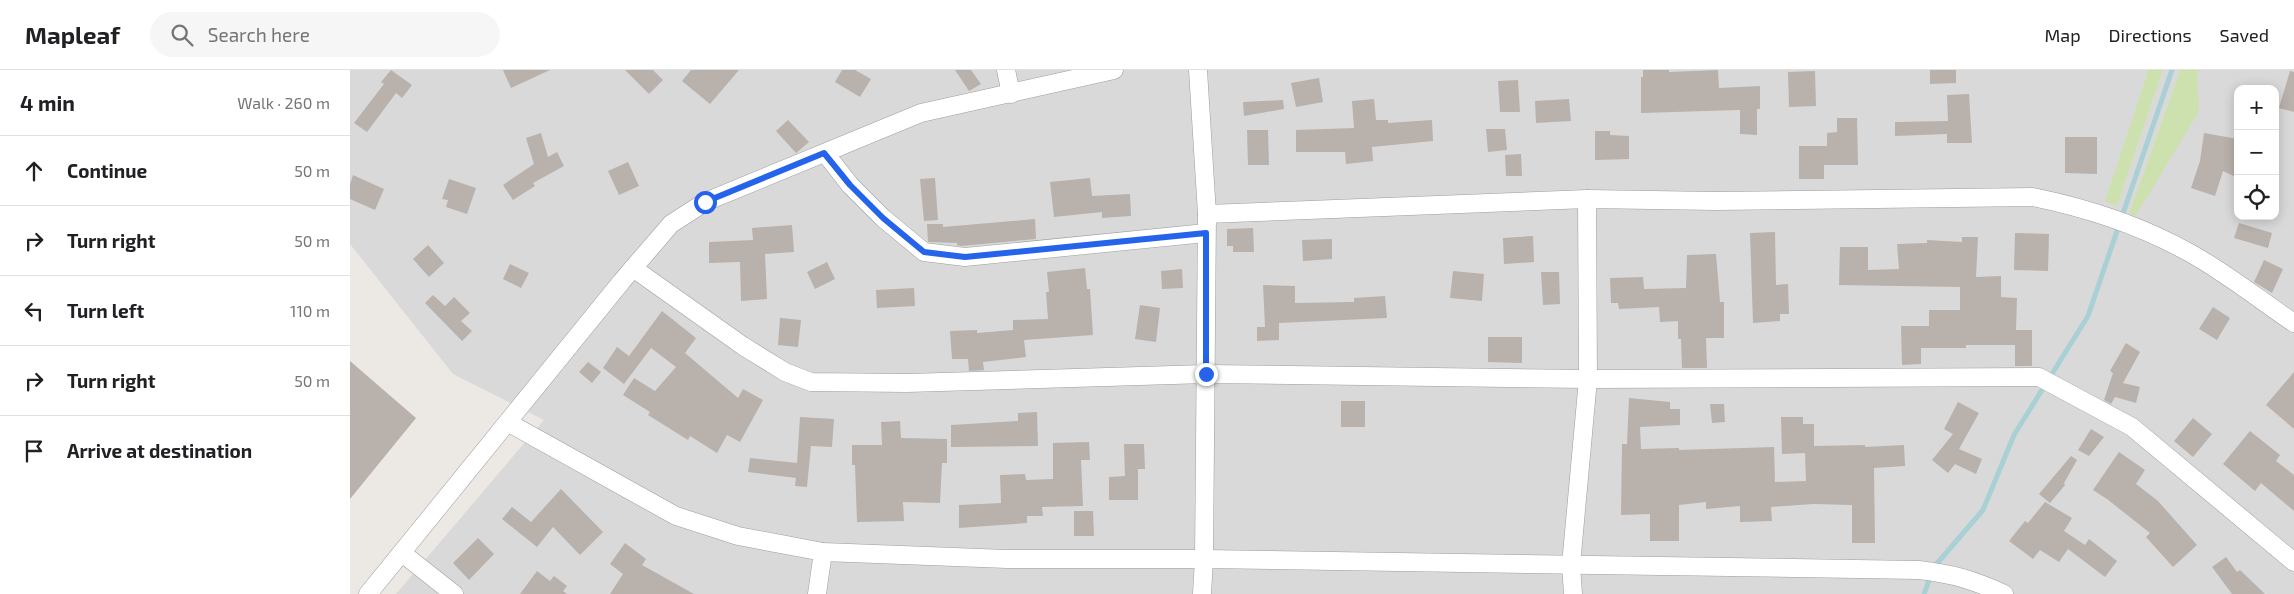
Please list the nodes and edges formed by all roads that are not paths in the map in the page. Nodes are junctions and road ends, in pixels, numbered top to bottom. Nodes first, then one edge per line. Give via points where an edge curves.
1 (1006, 70) edge
2 (1114, 70) edge
3 (1198, 70) edge
4 (1011, 94) junction
5 (824, 153) junction
6 (1587, 199) junction
7 (1207, 214) junction
8 (1206, 233) junction
9 (633, 268) junction
10 (2294, 323) edge
11 (1206, 374) junction
12 (1588, 379) junction
13 (509, 423) junction
14 (402, 552) junction
15 (823, 552) junction
16 (1204, 559) junction
17 (2294, 562) edge
18 (1571, 565) junction
19 (368, 594) edge
20 (454, 594) edge
21 (817, 594) edge
22 (1202, 594) edge
23 (1573, 594) edge
24 (2004, 594) edge

1 - 4 street
2 - 4 street
3 - 7 street
4 - 5 street via 921,114
5 - 8 street via 876,211 924,252 965,257
5 - 9 street via 705,202 671,224
6 - 7 street
6 - 10 street via 1717,201 2033,197 2107,217 2190,253
6 - 12 street
7 - 8 street
8 - 11 street
9 - 11 street via 743,346 785,372 811,382 907,383
9 - 13 street
11 - 12 street
11 - 16 street
12 - 17 street via 2039,377 2132,427
12 - 18 street
13 - 14 street
13 - 15 street via 676,516 738,536
14 - 19 street
14 - 20 street
15 - 16 street via 1007,559
15 - 21 street
16 - 18 street
16 - 22 street
18 - 23 street
18 - 24 street via 1919,570 1972,580

